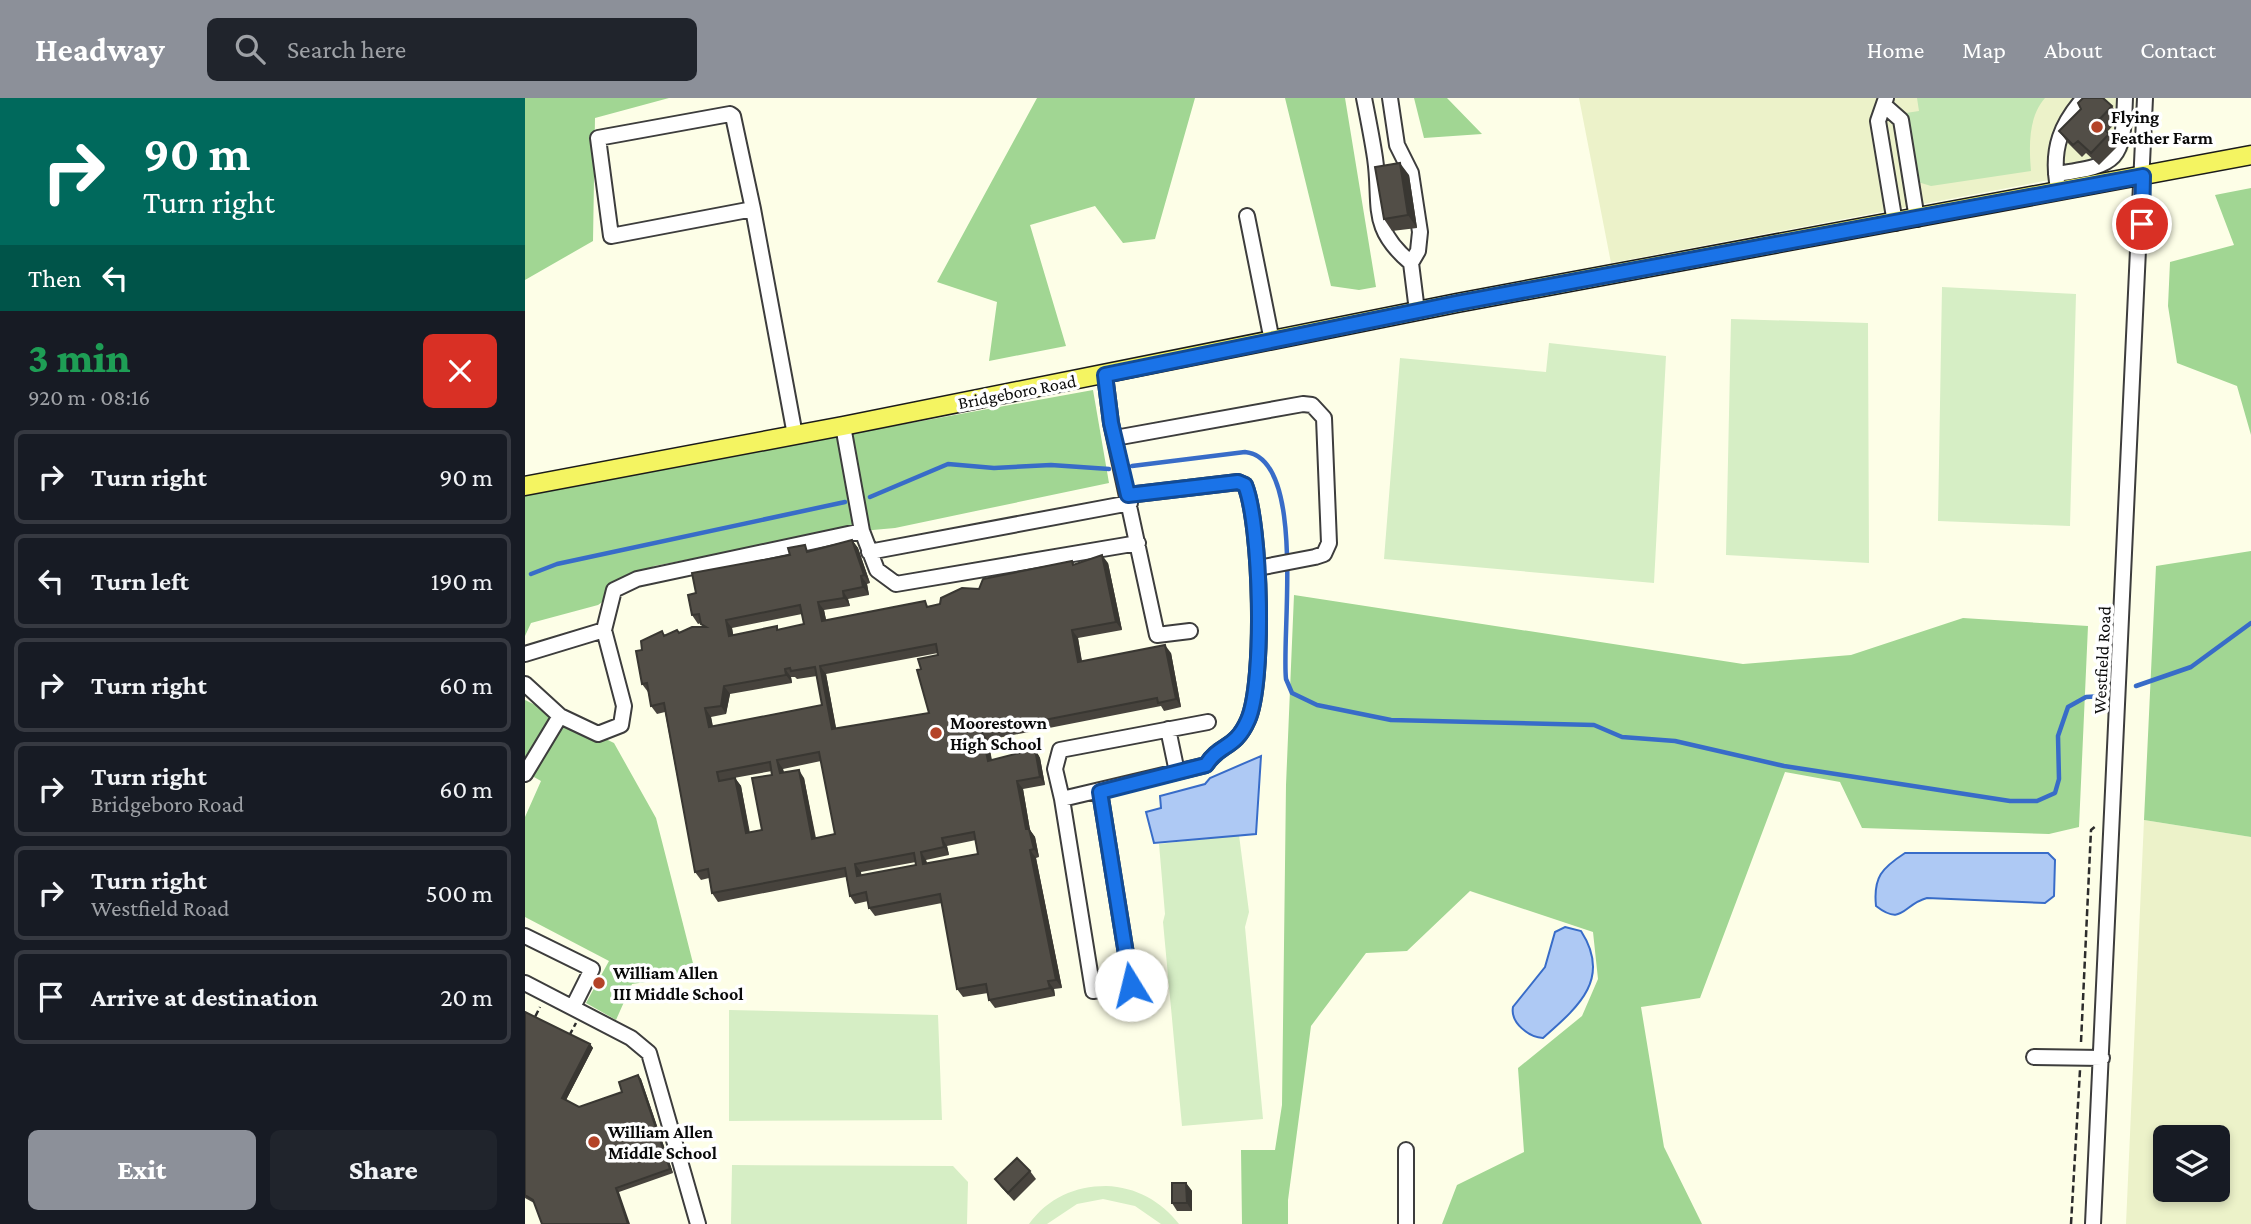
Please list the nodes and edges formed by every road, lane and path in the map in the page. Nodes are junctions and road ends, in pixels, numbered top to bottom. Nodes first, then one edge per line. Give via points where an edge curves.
1 (1364, 98) edge
2 (1390, 98) edge
3 (2084, 98) edge
4 (2125, 98) edge
5 (2145, 98) edge
6 (1885, 102) edge
7 (2251, 155) edge
8 (2143, 176) junction
9 (2057, 183) junction
10 (753, 209) junction
11 (1247, 216) dead end
12 (1917, 219) junction
13 (1895, 223) junction
14 (1411, 263) junction
15 (1417, 311) junction
16 (1272, 341) junction
17 (1105, 375) junction
18 (843, 426) junction
19 (795, 435) junction
20 (1115, 438) junction
21 (525, 486) edge
22 (1129, 499) junction
23 (862, 531) junction
24 (1138, 543) junction
25 (869, 552) junction
26 (1258, 568) junction
27 (604, 630) junction
28 (1190, 631) dead end
29 (525, 654) edge
30 (525, 684) edge
31 (560, 716) junction
32 (1208, 722) dead end
33 (1168, 729) junction
34 (1177, 772) junction
35 (525, 774) edge
36 (1100, 792) junction
37 (1062, 799) junction
38 (2091, 830) dead end
39 (525, 936) edge
40 (525, 983) edge
41 (542, 1004) dead end
42 (573, 1007) junction
43 (535, 1017) edge
44 (576, 1023) dead end
45 (569, 1035) edge
46 (2034, 1057) dead end
47 (2080, 1058) junction
48 (2102, 1058) junction
49 (1406, 1150) dead end
50 (698, 1224) edge
51 (1406, 1224) edge
52 (2071, 1224) edge
53 (2093, 1224) edge

1 - 14 street via 1376,161 1381,225 1390,244
2 - 14 street via 1397,145 1411,173 1420,232
3 - 9 street via 2057,141
4 - 9 street via 2123,144 2112,158 2101,167
5 - 8 street, Westfield Road
6 - 12 street via 1901,120
6 - 13 street via 1878,121
7 - 8 main road, Bridgeboro Road
8 - 9 main road, Bridgeboro Road
8 - 48 street, Westfield Road
9 - 12 main road, Bridgeboro Road
10 - 10 street via 611,236 598,138 730,114
10 - 19 street
11 - 16 street
12 - 13 main road, Bridgeboro Road
13 - 15 main road, Bridgeboro Road
14 - 15 street
15 - 16 main road, Bridgeboro Road
16 - 17 main road, Bridgeboro Road
17 - 18 main road, Bridgeboro Road
17 - 20 street
18 - 19 main road, Bridgeboro Road
18 - 23 street
19 - 21 main road, Bridgeboro Road
20 - 22 street
20 - 26 street via 1303,404 1318,410 1325,418 1329,543 1324,554
22 - 24 street
22 - 25 street
22 - 26 street via 1238,482 1245,485
23 - 25 street
23 - 27 street via 637,579 614,590
24 - 25 street via 895,584 877,570
24 - 28 street via 1157,635
26 - 34 street via 1256,695 1249,718 1230,747 1214,752 1206,765
27 - 29 street
27 - 31 street via 624,706 621,724 598,734
30 - 31 street
31 - 35 street
32 - 33 street
33 - 34 street
33 - 37 street via 1060,750 1055,769
34 - 36 street
36 - 37 street
36 - 37 street via 1131,985 1093,990
38 - 47 path
39 - 42 street via 592,970
40 - 42 street
41 - 43 path
42 - 50 street via 631,1038 649,1053
44 - 45 path
46 - 47 street
47 - 48 street
47 - 52 path
48 - 53 street, Westfield Road
49 - 51 street

